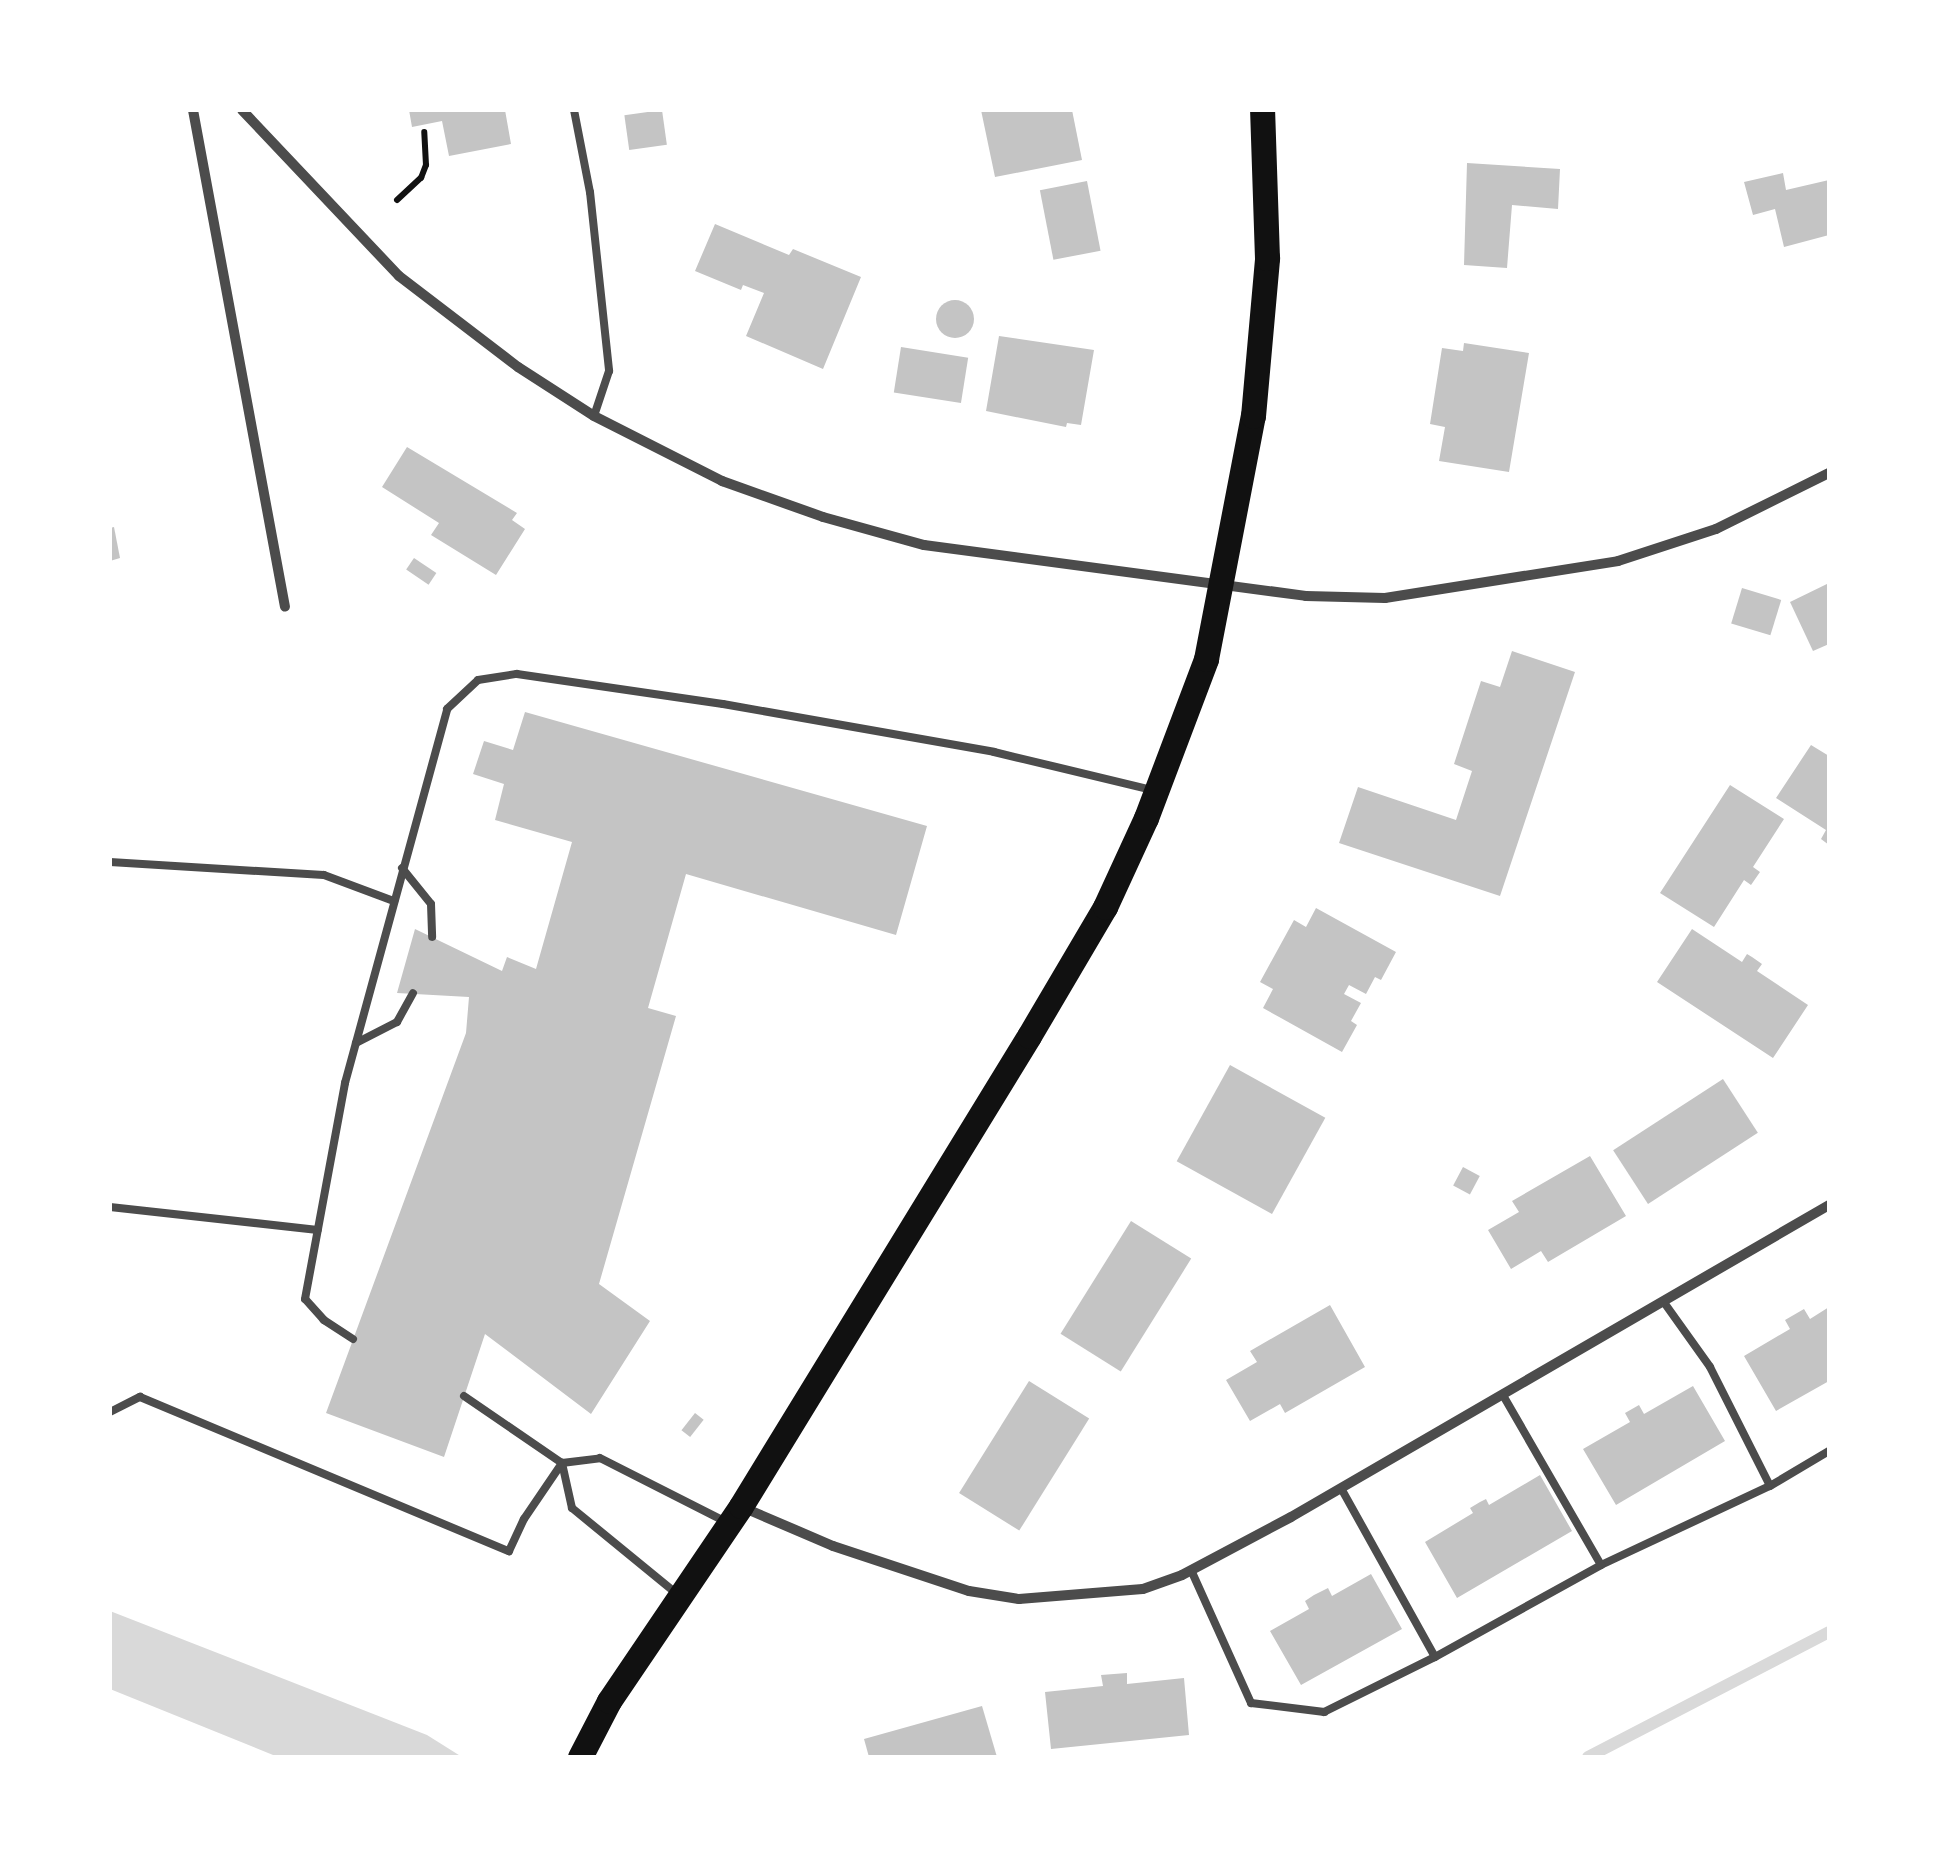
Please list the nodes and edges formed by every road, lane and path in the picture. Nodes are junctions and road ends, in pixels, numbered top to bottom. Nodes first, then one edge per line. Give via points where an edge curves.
1 (193, 110) edge
2 (242, 110) edge
3 (574, 110) edge
4 (1262, 110) edge
5 (424, 132) dead end
6 (397, 200) dead end
7 (594, 416) junction
8 (1829, 474) edge
9 (1222, 583) junction
10 (284, 607) dead end
11 (1157, 791) junction
12 (110, 862) edge
13 (402, 868) junction
14 (394, 901) junction
15 (432, 937) dead end
16 (413, 994) dead end
17 (356, 1043) junction
18 (1829, 1205) edge
19 (110, 1208) edge
20 (318, 1230) junction
21 (1663, 1302) junction
22 (353, 1339) dead end
23 (1503, 1394) junction
24 (464, 1396) dead end
25 (110, 1412) edge
26 (1829, 1451) edge
27 (562, 1463) junction
28 (1770, 1486) junction
29 (1341, 1488) junction
30 (734, 1515) junction
31 (1601, 1564) junction
32 (1191, 1570) junction
33 (680, 1595) junction
34 (1435, 1656) junction
35 (580, 1757) edge

1 - 10 street
2 - 7 street via 399,276
3 - 7 lane via 610,371
4 - 9 main road via 1267,258 1252,416
5 - 6 path via 421,178
7 - 9 street via 722,481 908,540 1046,564
8 - 9 street via 1716,529 1618,561 1386,598 1306,596
9 - 11 main road via 1206,660
11 - 13 lane via 994,752 517,674 478,680 448,709
11 - 30 main road via 1084,942
12 - 14 lane via 324,875
13 - 14 lane
13 - 15 lane via 431,904
14 - 17 lane
16 - 17 lane via 397,1022
17 - 20 lane
18 - 21 street
19 - 20 lane
20 - 22 lane via 305,1299
21 - 23 street
21 - 28 lane via 1710,1367
23 - 29 street
23 - 31 lane
24 - 27 lane
25 - 27 lane via 140,1397 509,1551
26 - 28 lane
27 - 30 lane via 600,1458
27 - 33 lane via 572,1508
28 - 31 lane
29 - 32 street
29 - 34 lane
30 - 32 street via 923,1579 1019,1599 1122,1594
30 - 33 main road
31 - 34 lane
32 - 34 lane via 1251,1702 1324,1712
33 - 35 main road

